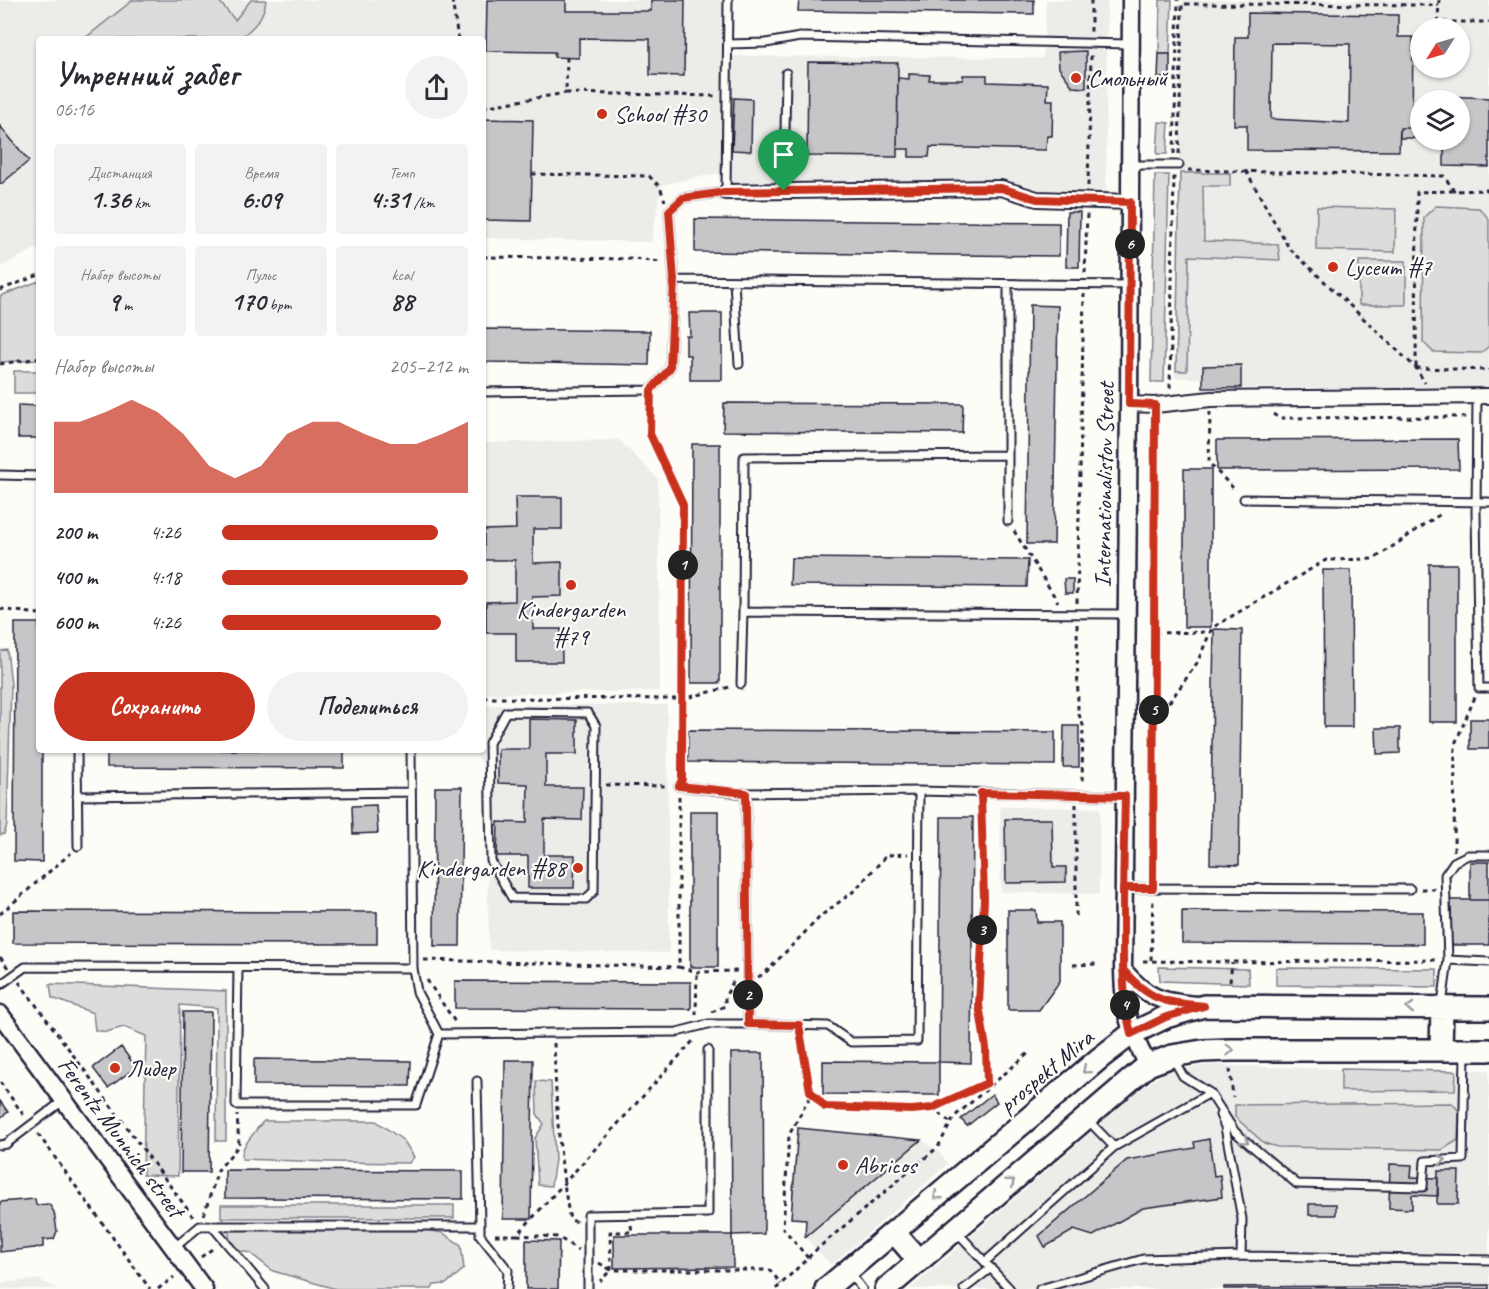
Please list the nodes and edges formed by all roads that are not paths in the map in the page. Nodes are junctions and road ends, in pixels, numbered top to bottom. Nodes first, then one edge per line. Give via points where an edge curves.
1 (728, 0) edge
2 (1131, 0) edge
3 (728, 44) junction
4 (1131, 45) junction
5 (786, 72) dead end
6 (1130, 165) junction
7 (1176, 165) road end
8 (784, 191) junction
9 (726, 192) junction
10 (1130, 202) junction
11 (674, 280) junction
12 (734, 281) junction
13 (1008, 285) junction
14 (1130, 285) junction
15 (739, 364) dead end
16 (486, 392) edge
17 (1483, 396) edge
18 (1129, 404) junction
19 (1008, 455) junction
20 (0, 475) edge
21 (36, 476) edge
22 (1244, 499) road end
23 (1477, 502) junction
24 (1489, 502) edge
25 (1008, 521) road end
26 (743, 612) junction
27 (1127, 614) junction
28 (741, 684) road end
29 (1489, 688) edge
30 (486, 743) edge
31 (77, 753) edge
32 (411, 753) edge
33 (679, 786) road end
34 (919, 791) junction
35 (411, 792) junction
36 (746, 793) junction
37 (77, 796) junction
38 (1125, 796) junction
39 (78, 846) road end
40 (1489, 855) edge
41 (1123, 888) junction
42 (1410, 889) road end
43 (1448, 960) junction
44 (1489, 962) edge
45 (238, 968) junction
46 (413, 968) junction
47 (1123, 970) junction
48 (0, 985) edge
49 (1204, 1006) junction
50 (1442, 1008) junction
51 (1489, 1008) edge
52 (0, 1014) edge
53 (748, 1024) junction
54 (439, 1034) junction
55 (1131, 1034) junction
56 (708, 1050) dead end
57 (1441, 1050) junction
58 (1465, 1050) junction
59 (1489, 1050) edge
60 (1172, 1056) junction
61 (1148, 1065) junction
62 (477, 1081) dead end
63 (1210, 1094) junction
64 (64, 1100) junction
65 (1086, 1118) junction
66 (0, 1145) edge
67 (1114, 1147) junction
68 (212, 1226) junction
69 (480, 1226) junction
70 (955, 1230) junction
71 (894, 1232) junction
72 (174, 1248) junction
73 (1241, 1256) junction
74 (1489, 1260) edge
75 (919, 1261) junction
76 (985, 1262) junction
77 (991, 1268) junction
78 (848, 1271) junction
79 (204, 1289) edge
80 (265, 1289) edge
81 (507, 1289) edge
82 (588, 1289) edge
83 (826, 1289) edge
84 (862, 1289) edge
85 (886, 1289) edge
86 (964, 1289) edge
87 (1010, 1289) edge
88 (1040, 1289) edge

1 - 3 lane
2 - 4 street, Internationalistov Street
3 - 4 lane via 800,37
3 - 9 lane
4 - 6 street, Internationalistov Street
5 - 8 lane
6 - 7 lane
6 - 10 street, Internationalistov Street
8 - 9 street
8 - 10 street via 1001,188 1037,199
9 - 11 lane via 683,198 669,211
10 - 14 street, Internationalistov Street
11 - 12 lane
11 - 16 lane via 670,368 651,390
12 - 13 lane
12 - 15 lane
13 - 14 lane
13 - 19 lane
14 - 18 street, Internationalistov Street
17 - 18 street via 1211,399
17 - 23 lane via 1478,417
18 - 27 street, Internationalistov Street
19 - 25 lane
19 - 26 lane via 744,457
20 - 21 lane
22 - 23 lane
23 - 24 lane
23 - 29 lane via 1479,688
26 - 27 lane
26 - 28 lane
27 - 38 street, Internationalistov Street
30 - 30 lane via 491,861 512,898 586,899 594,891 596,726 588,713 506,712
31 - 37 lane
32 - 35 lane
33 - 36 lane
34 - 36 lane
34 - 38 lane
34 - 53 lane via 916,1041 851,1042 828,1026
35 - 37 lane
35 - 46 lane
36 - 53 lane
37 - 39 lane
38 - 41 street, Internationalistov Street
40 - 43 lane via 1468,855 1454,862 1445,875
41 - 42 lane
41 - 47 street, Internationalistov Street
43 - 44 lane
43 - 50 lane
45 - 46 lane
45 - 48 lane via 25,967
45 - 54 lane via 236,1105 416,1105
46 - 54 lane via 417,992
47 - 49 street via 1155,998
47 - 55 street, Internationalistov Street
50 -> 49 main road, prospekt Mira
49 - 55 main road, prospekt Mira via 1166,1017
50 - 51 main road, prospekt Mira
50 - 57 main road
52 - 64 street, Ferentz Munnich street
53 - 54 lane via 708,1024 677,1032
55 - 61 street, Internationalistov Street
55 -> 71 main road, prospekt Mira
56 - 82 lane via 708,1214 588,1215
57 - 58 main road
60 -> 57 main road via 1267,1049
58 - 59 main road
63 -> 58 lane via 1235,1132 1297,1184 1423,1187 1425,1161 1463,1159
60 - 61 main road
60 - 63 lane via 1183,1076
61 - 65 main road
62 - 69 lane
63 - 67 lane
63 - 73 lane via 1225,1127 1242,1219
64 - 66 lane
64 - 72 street, Ferentz Munnich street
65 - 67 lane
70 -> 65 main road
67 - 76 lane
68 - 69 lane
68 - 72 lane via 200,1226
68 - 80 lane
69 - 81 lane via 480,1235 508,1270
70 - 75 main road
70 - 76 lane
71 - 75 main road
71 - 78 main road, prospekt Mira
72 - 79 street, Ferentz Munnich street
73 - 74 lane
73 - 88 lane via 1143,1259
75 - 85 main road
76 - 77 lane
77 - 86 lane
77 - 87 lane
78 - 83 main road, prospekt Mira
78 - 84 lane

